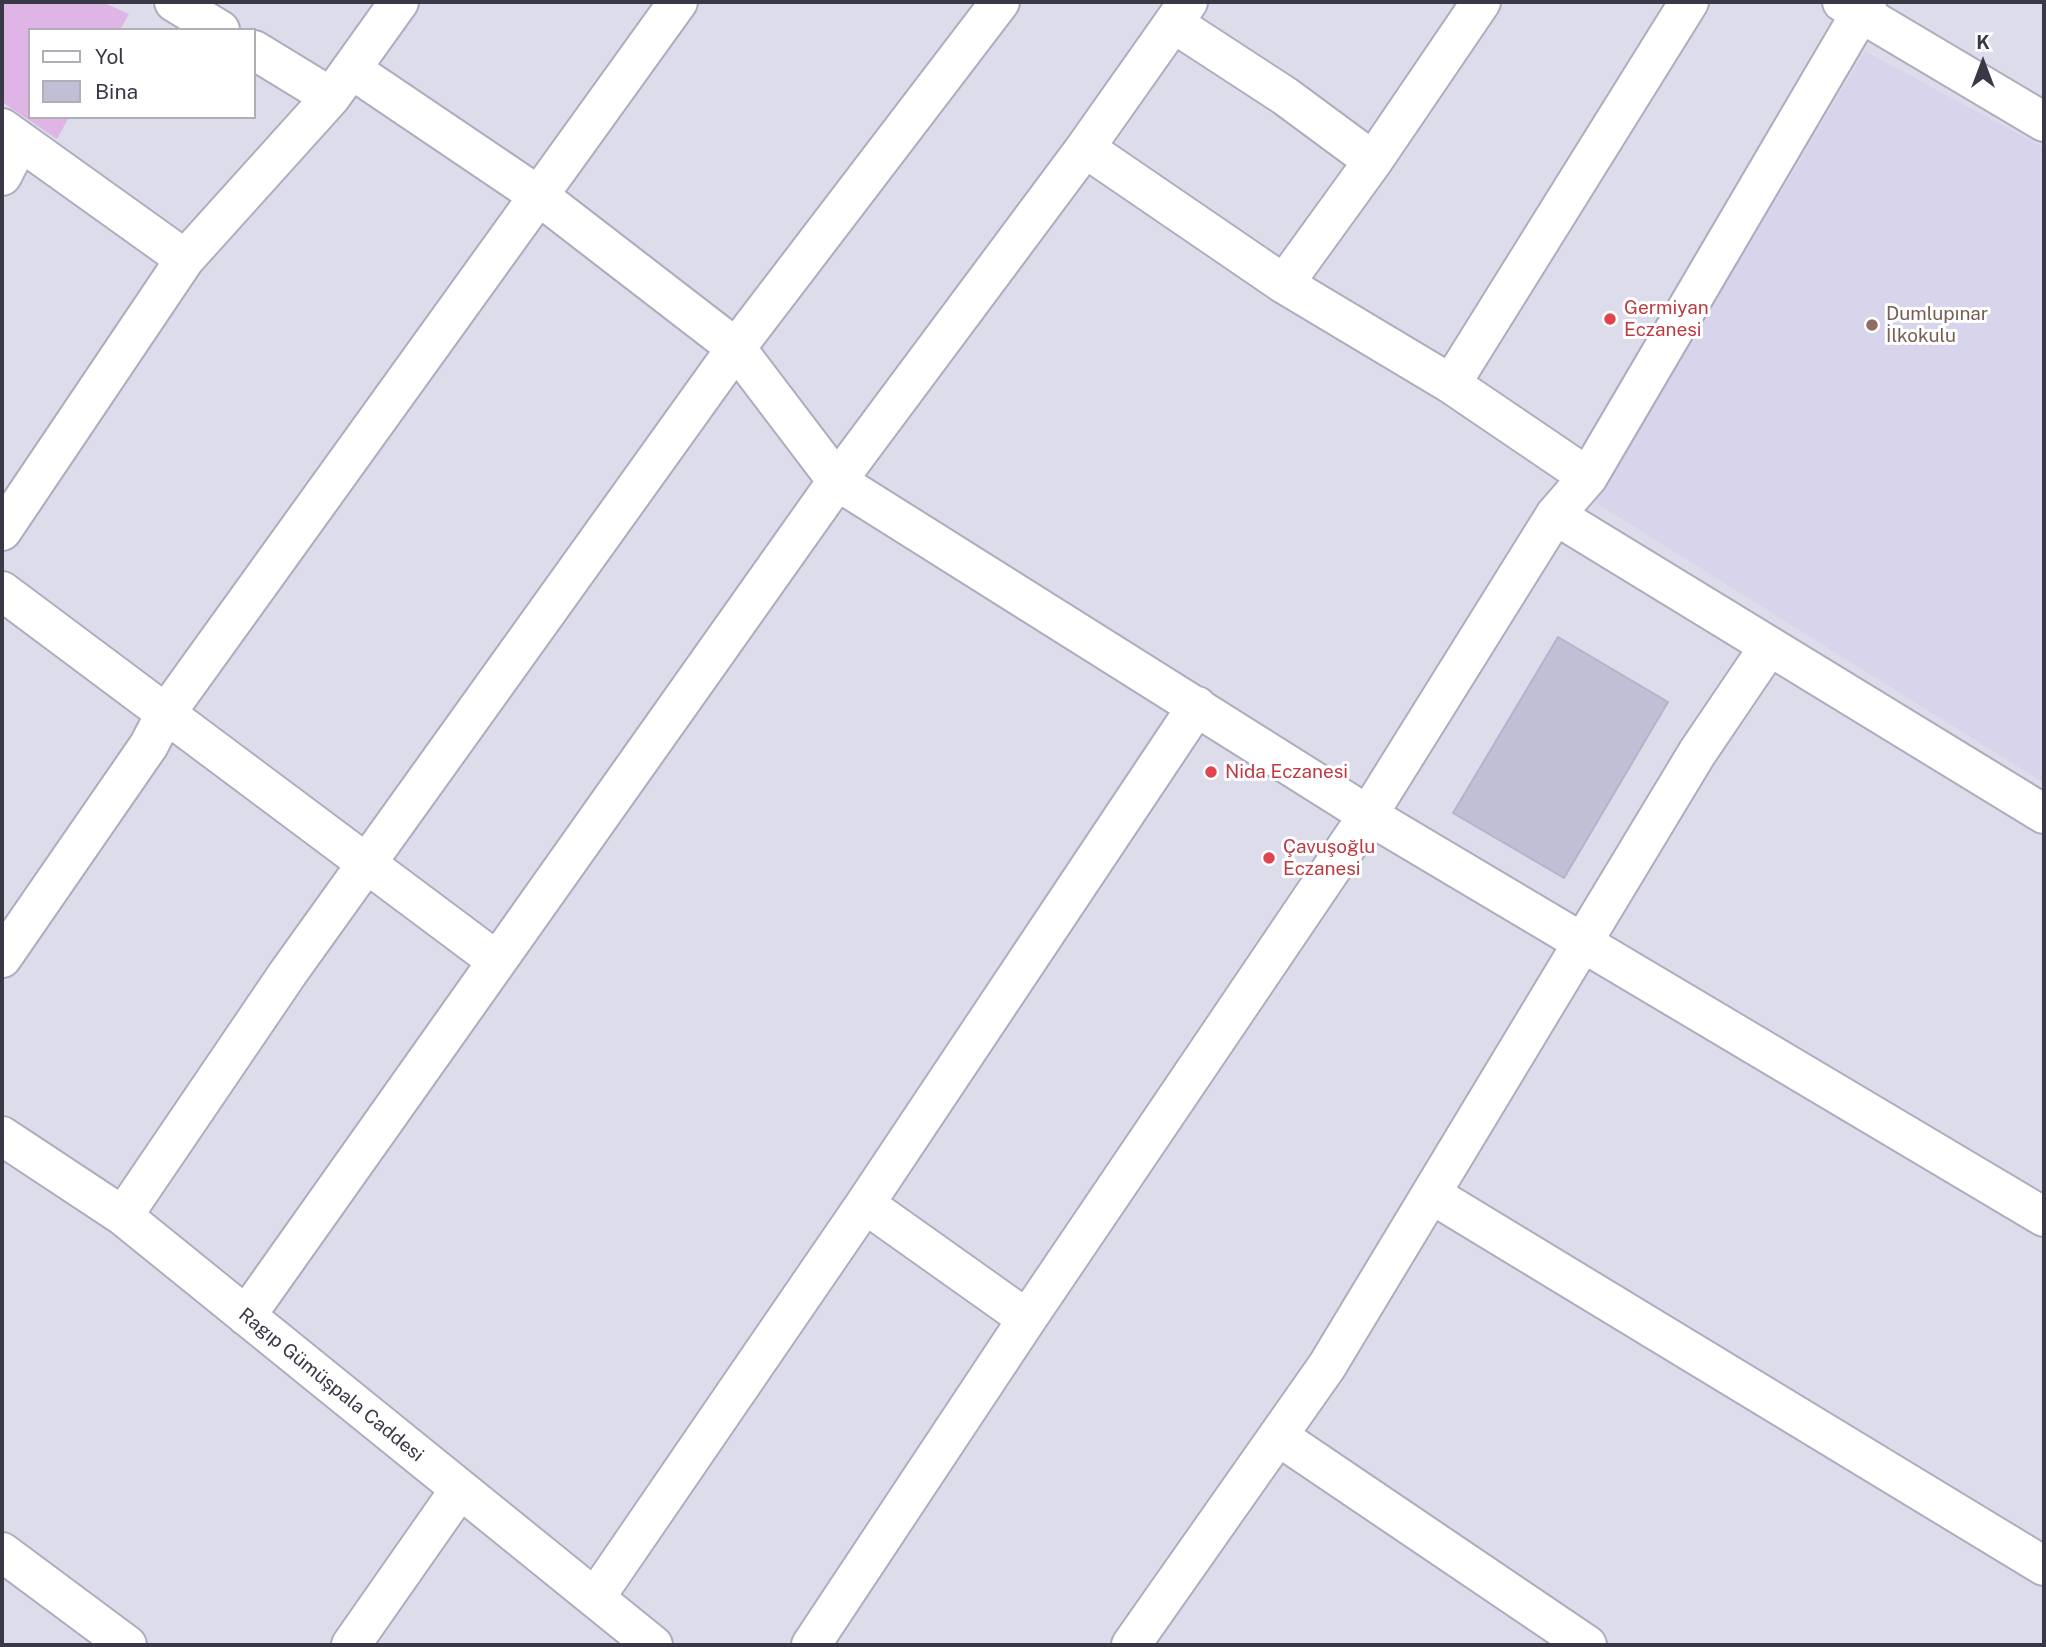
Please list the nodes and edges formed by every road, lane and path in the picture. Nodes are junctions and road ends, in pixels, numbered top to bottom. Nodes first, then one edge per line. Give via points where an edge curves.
1 (174, 2) edge
2 (399, 2) edge
3 (677, 2) edge
4 (1000, 2) edge
5 (1482, 2) edge
6 (1689, 2) edge
7 (1857, 6) edge
8 (1181, 12) edge
9 (217, 28) edge
10 (256, 51) edge
11 (341, 83) junction
12 (2044, 122) edge
13 (11, 134) edge
14 (1086, 148) junction
15 (1373, 161) junction
16 (2, 176) edge
17 (539, 197) junction
18 (185, 259) junction
19 (1284, 284) junction
20 (736, 348) junction
21 (1451, 384) junction
22 (1588, 477) junction
23 (837, 481) junction
24 (1555, 515) junction
25 (2, 531) edge
26 (2, 591) edge
27 (1768, 648) junction
28 (1197, 706) junction
29 (164, 716) junction
30 (2044, 814) edge
31 (1368, 815) junction
32 (368, 864) junction
33 (1581, 944) junction
34 (2, 958) edge
35 (497, 961) junction
36 (2, 1136) edge
37 (1431, 1194) junction
38 (865, 1204) junction
39 (123, 1216) junction
40 (2044, 1217) edge
41 (246, 1316) junction
42 (1027, 1319) junction
43 (1278, 1436) junction
44 (460, 1489) junction
45 (2, 1552) edge
46 (2044, 1566) edge
47 (595, 1598) junction
48 (127, 1645) edge
49 (351, 1645) edge
50 (653, 1645) edge
51 (811, 1645) edge
52 (1131, 1645) edge
53 (1587, 1645) edge

1 - 9 street
2 - 11 street
3 - 17 street
4 - 20 street
5 - 15 street
6 - 21 street
7 - 12 street
7 - 22 street
8 - 14 street
8 - 15 street
10 - 11 street
11 - 17 street
11 - 18 street
13 - 16 street
13 - 18 street
14 - 19 street
14 - 23 street
15 - 19 street
17 - 20 street
17 - 29 street
18 - 25 street
19 - 21 street
20 - 23 street
20 - 32 street
21 - 22 street
22 - 24 street
23 - 28 street
23 - 35 street
24 - 27 street
24 - 31 street
26 - 29 street
27 - 30 street
27 - 33 street via 1697,753
28 - 31 street
28 - 38 street
29 - 32 street
29 - 34 street via 149,745
31 - 33 street
31 - 42 street
32 - 35 street
32 - 39 street
33 - 37 street
33 - 40 street
35 - 41 street
36 - 39 street, Ragıp Gümüşpala Caddesi
37 - 43 street via 1327,1366
37 - 46 street
38 - 42 street
38 - 47 street
39 - 41 street, Ragıp Gümüşpala Caddesi
41 - 44 street, Ragıp Gümüşpala Caddesi
42 - 51 street
43 - 52 street
43 - 53 street
44 - 47 street, Ragıp Gümüşpala Caddesi
44 - 49 street
45 - 48 street
47 - 50 street, Ragıp Gümüşpala Caddesi

